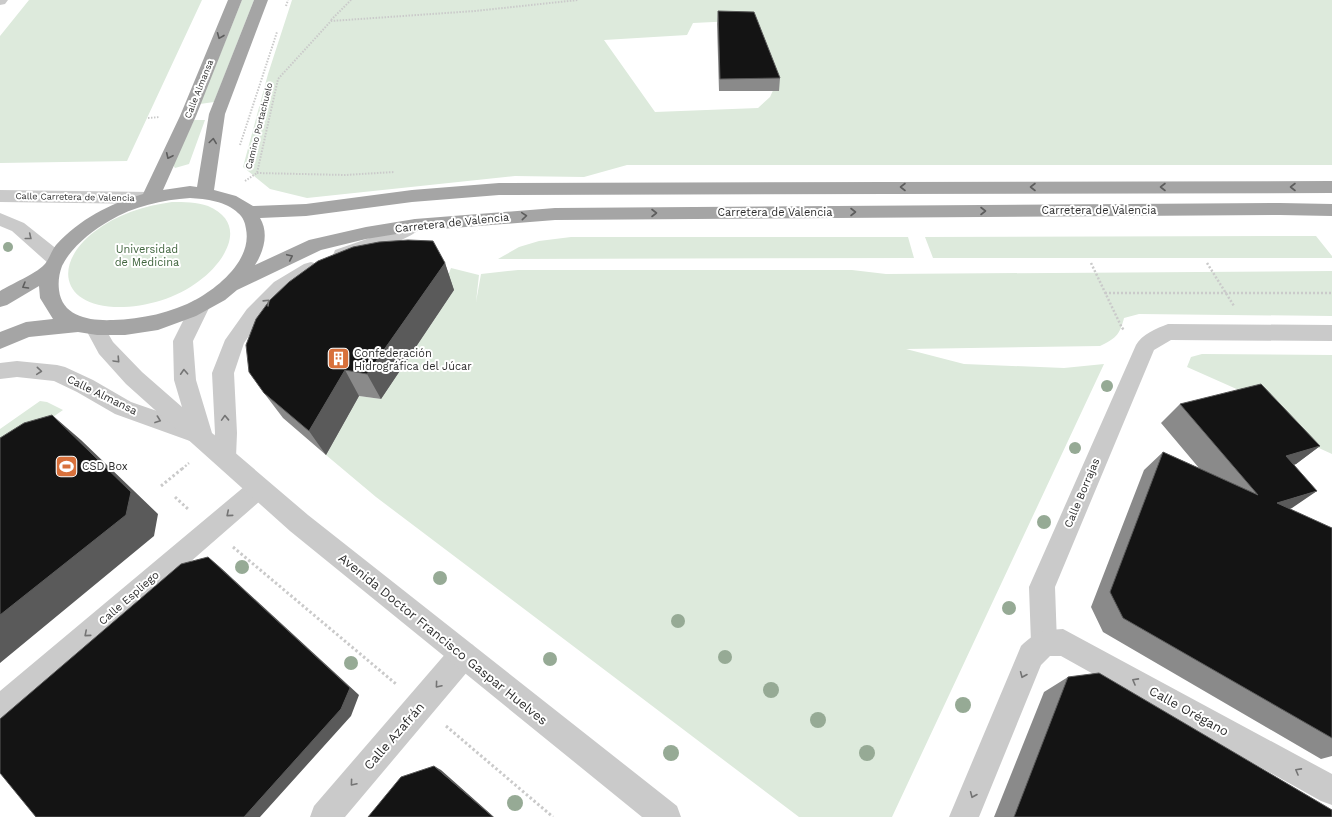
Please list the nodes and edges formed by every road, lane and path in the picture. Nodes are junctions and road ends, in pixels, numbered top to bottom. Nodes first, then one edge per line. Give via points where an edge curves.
1 (235, 0) edge
2 (261, 0) edge
3 (288, 0) edge
4 (351, 0) edge
5 (578, 0) edge
6 (286, 7) dead end
7 (331, 21) junction
8 (278, 28) dead end
9 (238, 150) dead end
10 (1332, 187) edge
11 (213, 195) junction
12 (0, 196) edge
13 (150, 198) junction
14 (1332, 210) edge
15 (248, 212) junction
16 (0, 219) edge
17 (415, 226) junction
18 (1091, 263) dead end
19 (1207, 263) dead end
20 (53, 265) junction
21 (230, 285) junction
22 (1104, 292) junction
23 (1226, 293) junction
24 (1332, 294) edge
25 (0, 300) edge
26 (200, 306) junction
27 (86, 326) junction
28 (1250, 332) junction
29 (1332, 333) edge
30 (0, 341) edge
31 (1146, 345) junction
32 (0, 371) edge
33 (202, 436) junction
34 (224, 457) junction
35 (259, 488) junction
36 (175, 497) dead end
37 (194, 515) dead end
38 (232, 546) dead end
39 (1044, 643) junction
40 (463, 655) junction
41 (402, 689) dead end
42 (0, 709) edge
43 (445, 725) dead end
44 (1332, 790) edge
45 (325, 817) edge
46 (553, 817) edge
47 (666, 817) edge
48 (964, 817) edge

1 -> 13 main road, Calle Almansa via 188,116
11 -> 2 main road via 217,114
3 - 6 path
4 - 7 path, Camino Portachuelo
5 - 7 path via 475,11
7 - 11 path, Camino Portachuelo via 278,79 257,173
8 - 9 path
10 -> 15 main road, Carretera de Valencia via 499,189 412,196 306,210
11 - 13 main road via 174,193
11 - 15 main road via 231,200
12 - 13 street, Calle Carretera de Valencia
13 - 20 main road via 116,210 81,232
17 -> 14 main road, Carretera de Valencia via 556,214
15 - 21 main road via 257,233 251,258
16 -> 20 street via 18,227
21 -> 17 main road, Carretera de Valencia via 316,245 366,233
34 -> 17 street via 226,433 223,373 235,340 254,314 281,288 322,262
18 - 22 path
19 - 23 path
20 -> 25 main road
20 - 27 main road via 47,287 50,303 61,315
21 - 26 main road
22 - 23 path
22 - 31 path via 1122,328
23 - 24 path
23 - 28 path
26 - 27 main road via 165,321 129,328
33 -> 26 street, Avenida Doctor Francisco Gaspar Huelves via 185,380 183,341
27 - 30 main road via 26,330
27 -> 33 street, Avenida Doctor Francisco Gaspar Huelves via 134,378
28 - 29 street
28 - 31 street via 1168,332
31 - 39 street, Calle Borrajas via 1042,587
32 -> 33 street, Calle Almansa via 17,369 57,373 124,408
33 - 34 street, Avenida Doctor Francisco Gaspar Huelves
34 - 35 street, Avenida Doctor Francisco Gaspar Huelves
35 - 40 street, Avenida Doctor Francisco Gaspar Huelves via 299,524
35 -> 42 street, Calle Espliego
36 - 37 path
38 - 41 path
44 -> 39 street, Calle Orégano via 1063,642
39 -> 48 street via 1031,656
40 -> 45 street, Calle Azafrán
40 - 47 street, Avenida Doctor Francisco Gaspar Huelves
43 - 46 path

